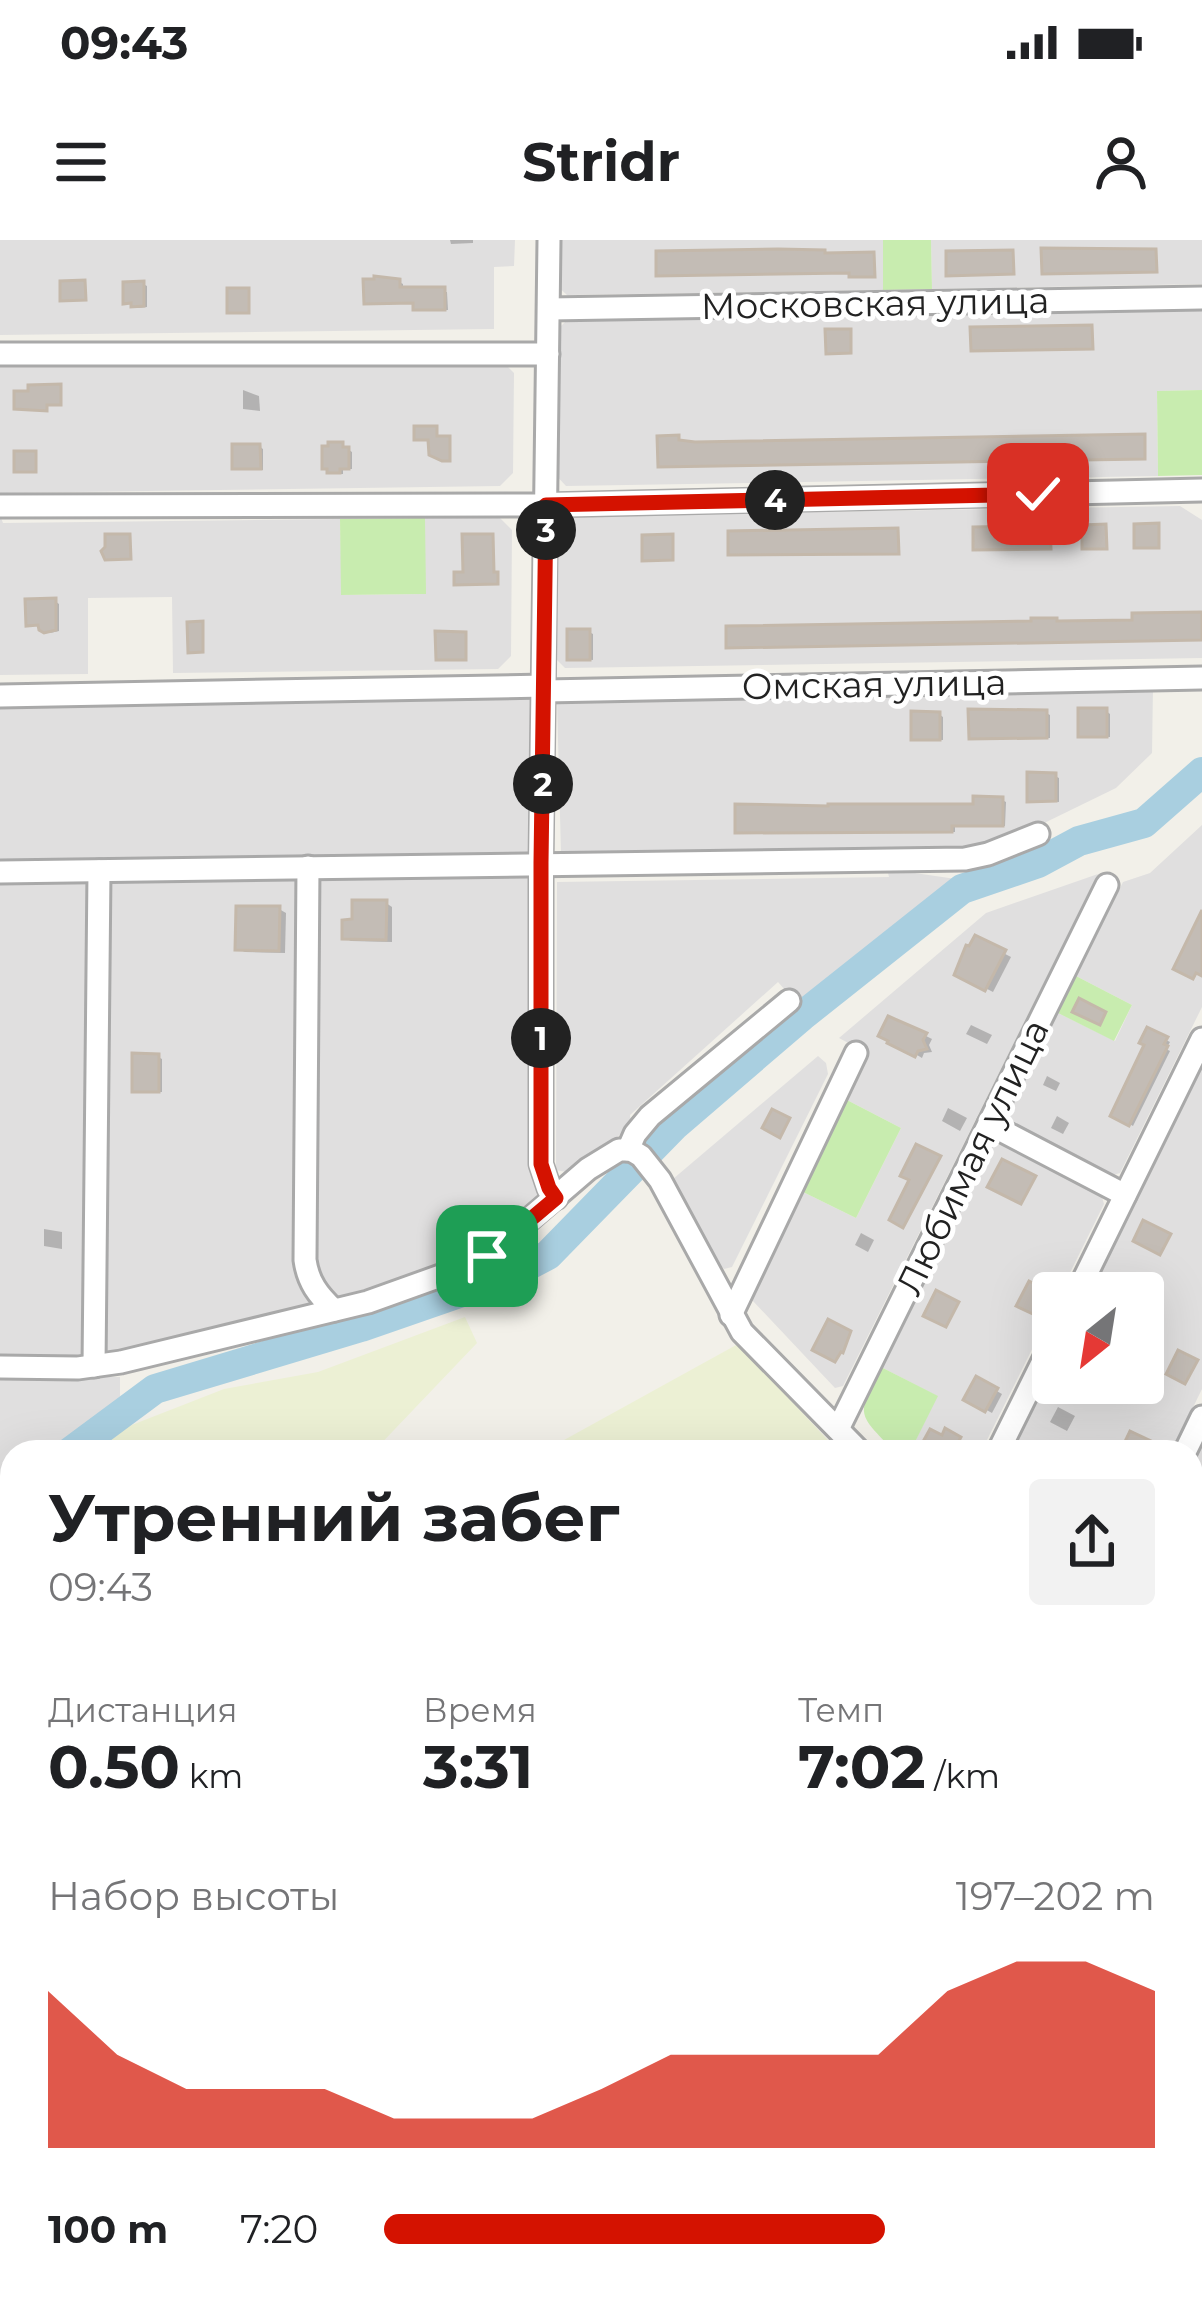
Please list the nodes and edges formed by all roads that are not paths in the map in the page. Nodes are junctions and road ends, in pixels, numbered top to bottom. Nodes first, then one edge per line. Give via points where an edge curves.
1 (549, 240) edge
2 (1202, 298) edge
3 (549, 309) junction
4 (548, 354) junction
5 (0, 355) edge
6 (1202, 490) edge
7 (546, 505) junction
8 (0, 506) edge
9 (1202, 678) edge
10 (545, 689) junction
11 (0, 696) edge
12 (1038, 834) dead end
13 (541, 863) junction
14 (308, 867) junction
15 (99, 871) junction
16 (0, 872) edge
17 (1107, 885) dead end
18 (789, 1000) dead end
19 (1201, 1043) edge
20 (856, 1053) dead end
21 (988, 1124) junction
22 (639, 1157) junction
23 (1125, 1195) junction
24 (556, 1198) junction
25 (1087, 1272) edge
26 (334, 1310) junction
27 (731, 1315) junction
28 (94, 1366) junction
29 (0, 1367) edge
30 (1032, 1383) edge
31 (838, 1429) junction
32 (849, 1440) edge
33 (1004, 1440) edge

1 - 3 street
2 - 3 street, Московская улица
3 - 4 street
4 - 5 street
4 - 7 street
6 - 7 street
7 - 8 street
7 - 10 street
9 - 10 street, Омская улица
10 - 11 street, Омская улица
10 - 13 street
12 - 13 street via 965,859
13 - 14 street
13 - 24 street via 541,1164
14 - 15 street
14 - 26 street via 305,1260 314,1288
15 - 16 street
15 - 28 street
17 - 21 street, Любимая улица
18 - 22 street via 650,1116 635,1134
19 - 23 street
20 - 27 street
21 - 23 street
21 - 31 street, Любимая улица
22 - 24 street via 619,1150 606,1156
22 - 27 street
23 - 25 street
24 - 26 street via 471,1265
26 - 28 street
27 - 31 street
28 - 29 street
30 - 33 street
31 - 32 street

